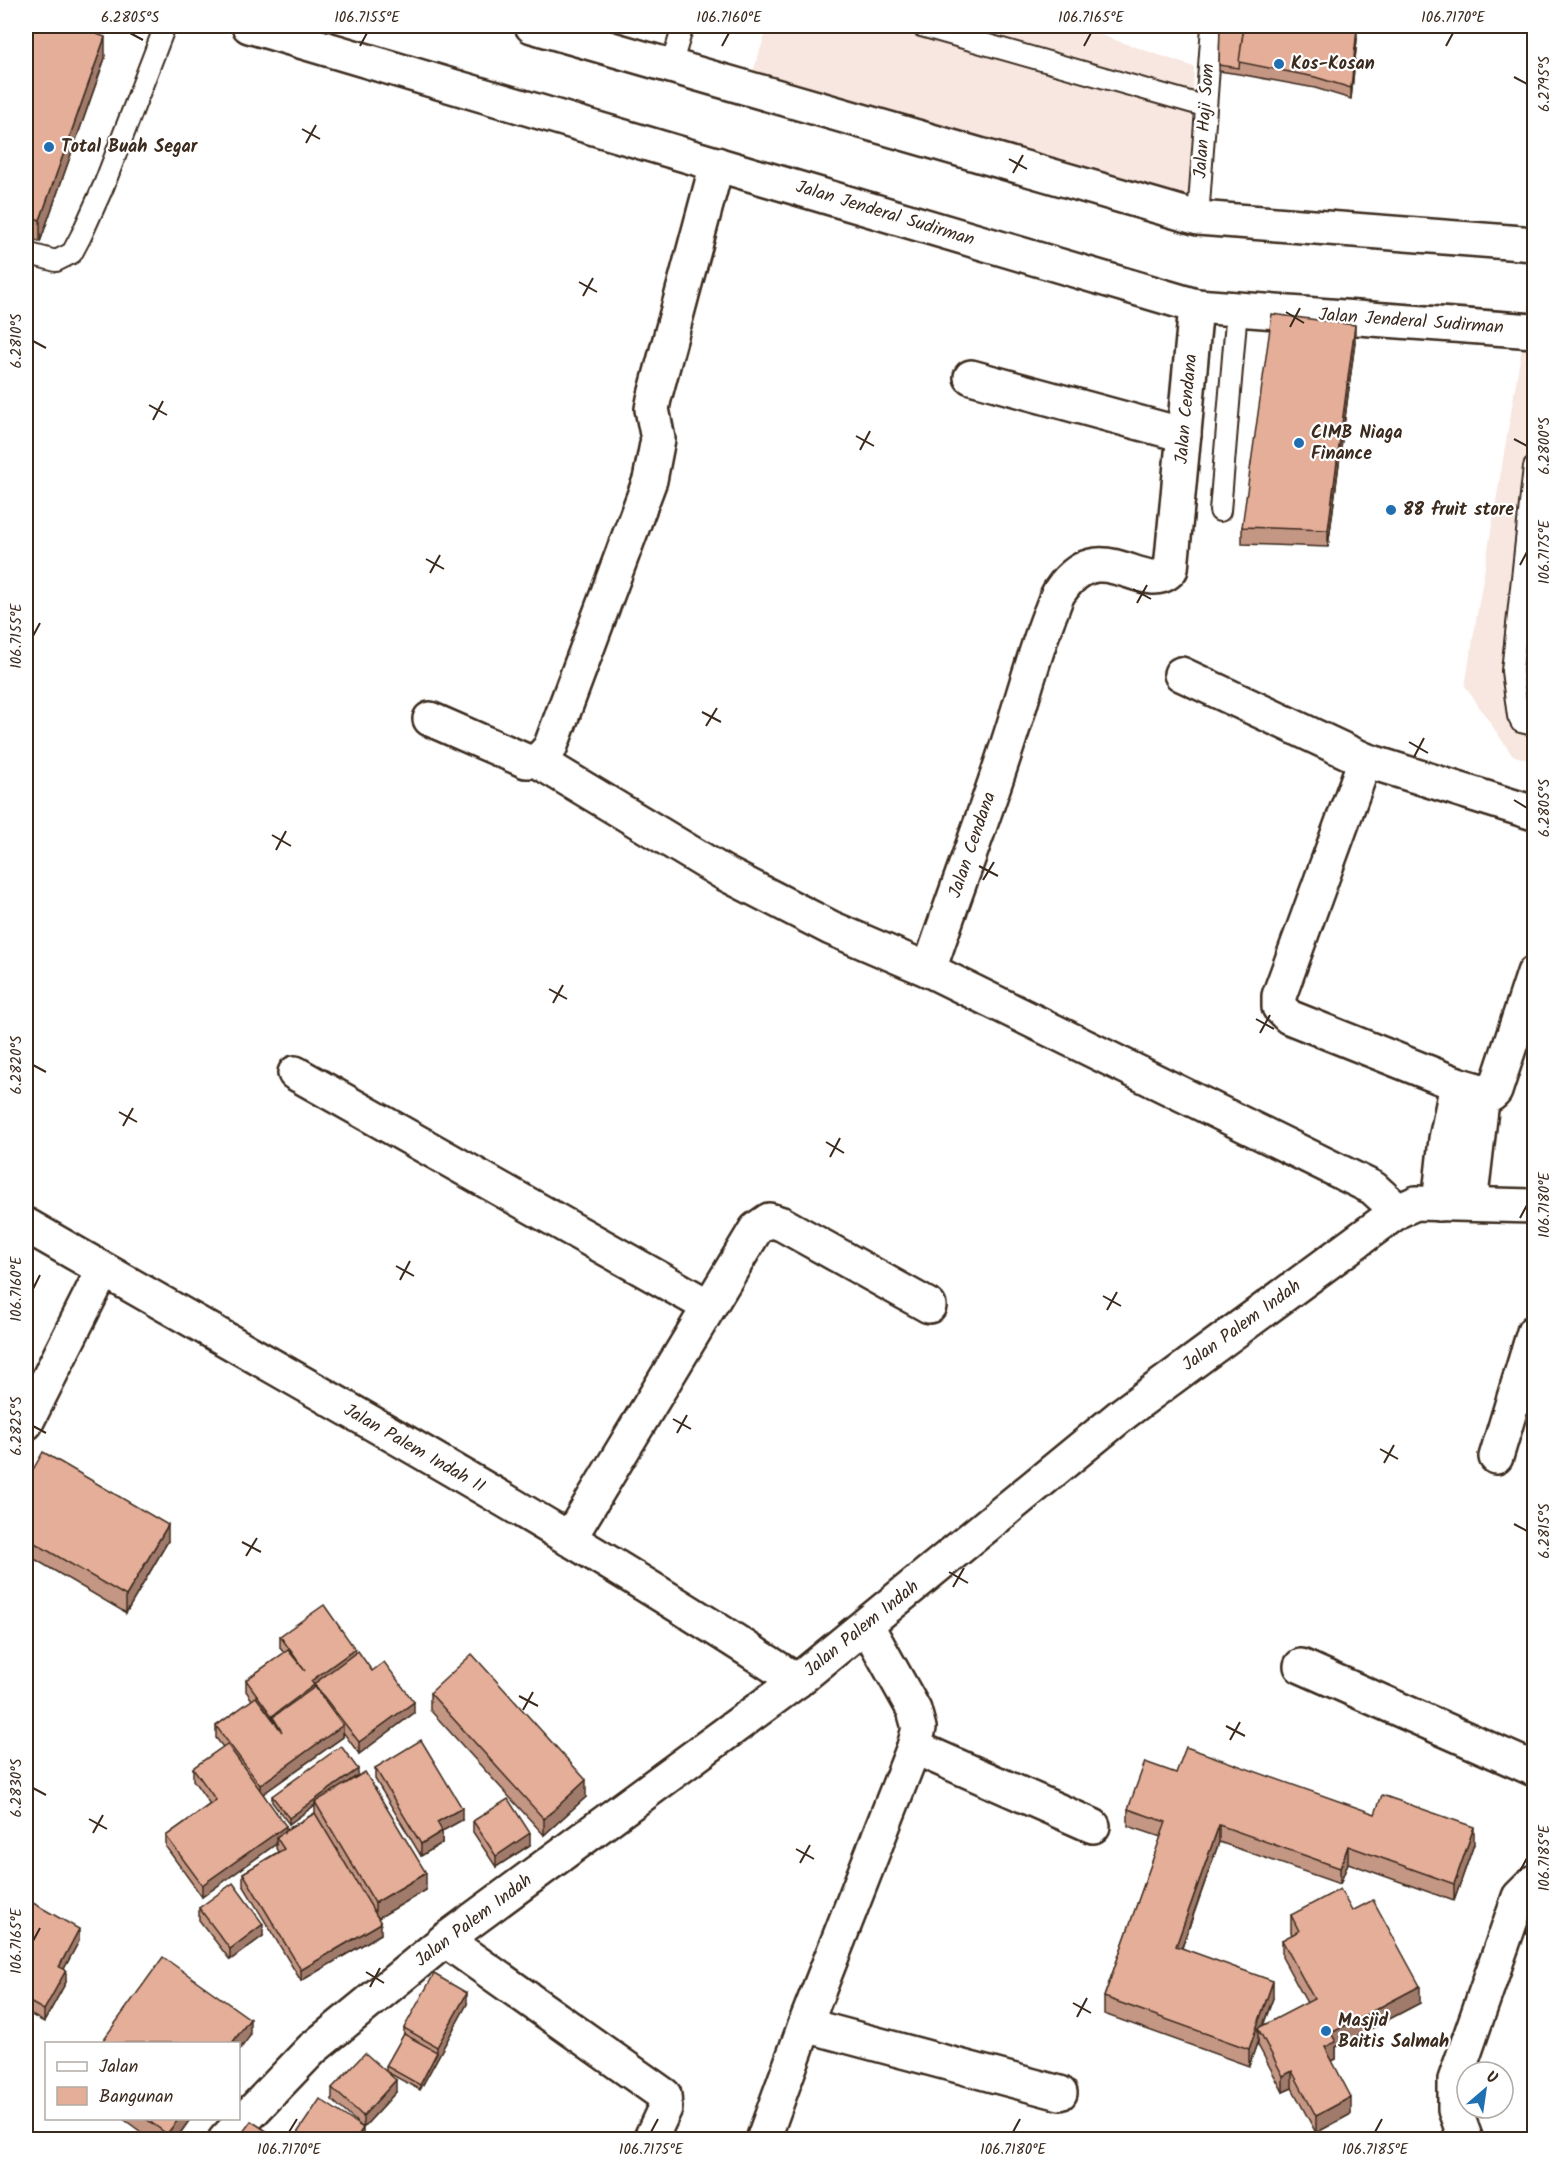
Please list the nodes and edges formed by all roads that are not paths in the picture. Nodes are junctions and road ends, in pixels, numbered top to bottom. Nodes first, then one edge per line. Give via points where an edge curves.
1 (165, 26) edge
2 (249, 26) edge
3 (532, 26) edge
4 (682, 26) edge
5 (921, 26) edge
6 (1212, 26) edge
7 (671, 66) junction
8 (1204, 106) junction
9 (717, 164) junction
10 (1198, 218) junction
11 (1534, 244) edge
12 (26, 253) edge
13 (1196, 306) junction
14 (1237, 309) junction
15 (1534, 331) edge
16 (971, 377) dead end
17 (1185, 435) junction
18 (1534, 467) edge
19 (1220, 511) dead end
20 (1528, 565) edge
21 (1181, 674) dead end
22 (430, 719) dead end
23 (1534, 726) edge
24 (1365, 760) junction
25 (538, 761) junction
26 (1534, 813) edge
27 (929, 970) junction
28 (1534, 973) edge
29 (295, 1073) dead end
30 (1470, 1088) junction
31 (1455, 1204) junction
32 (1534, 1206) edge
33 (1398, 1210) junction
34 (26, 1225) edge
35 (103, 1270) junction
36 (708, 1306) junction
37 (929, 1306) dead end
38 (1534, 1332) edge
39 (26, 1423) edge
40 (1496, 1457) dead end
41 (569, 1539) junction
42 (867, 1626) junction
43 (1301, 1666) dead end
44 (797, 1681) junction
45 (914, 1747) junction
46 (1534, 1769) edge
47 (1093, 1826) dead end
48 (1534, 1882) edge
49 (445, 1941) junction
50 (805, 2025) junction
51 (1060, 2092) dead end
52 (225, 2139) edge
53 (650, 2139) edge
54 (763, 2139) edge
55 (1466, 2139) edge

1 - 12 lane via 104,185 72,253 56,261
2 - 9 street, Jalan Jenderal Sudirman
3 - 7 street
4 - 7 lane
5 - 8 lane
6 - 8 lane, Jalan Haji Som
7 - 10 street
8 - 10 lane, Jalan Haji Som
9 - 13 street, Jalan Jenderal Sudirman
9 - 25 street via 654,399 652,410 658,439 650,480 550,748
10 - 11 street
13 - 14 street, Jalan Jenderal Sudirman
13 - 17 street, Jalan Cendana
14 - 15 street, Jalan Jenderal Sudirman
14 - 19 lane
16 - 17 street
17 - 27 street, Jalan Cendana via 1172,569 1155,580 1108,563 1094,564 1080,571 1060,591
18 - 20 lane
20 - 23 lane via 1512,671 1518,716 1521,722
21 - 24 street
22 - 25 street via 526,761
24 - 26 street
24 - 30 street via 1279,996 1279,1007 1289,1017
25 - 27 street via 724,873 831,928
27 - 33 street via 1373,1188
28 - 30 street via 1495,1091 1491,1094
29 - 36 street
30 - 31 street
31 - 32 street, Jalan Palem Indah
31 - 33 street, Jalan Palem Indah via 1416,1203
33 - 42 street, Jalan Palem Indah via 1124,1413
34 - 35 street, Jalan Palem Indah II
35 - 39 street
35 - 41 street, Jalan Palem Indah II
36 - 37 street via 756,1229 768,1220 782,1224
36 - 41 street
38 - 40 street
41 - 44 street, Jalan Palem Indah II
42 - 44 street, Jalan Palem Indah
42 - 45 street via 914,1710 919,1728
43 - 46 street
44 - 49 street, Jalan Palem Indah
45 - 47 street
45 - 50 street
48 - 55 street via 1519,1897 1455,2080 1455,2110
49 - 52 street, Jalan Palem Indah via 312,2049
49 - 53 street via 663,2095 665,2108
50 - 51 street
50 - 54 street

